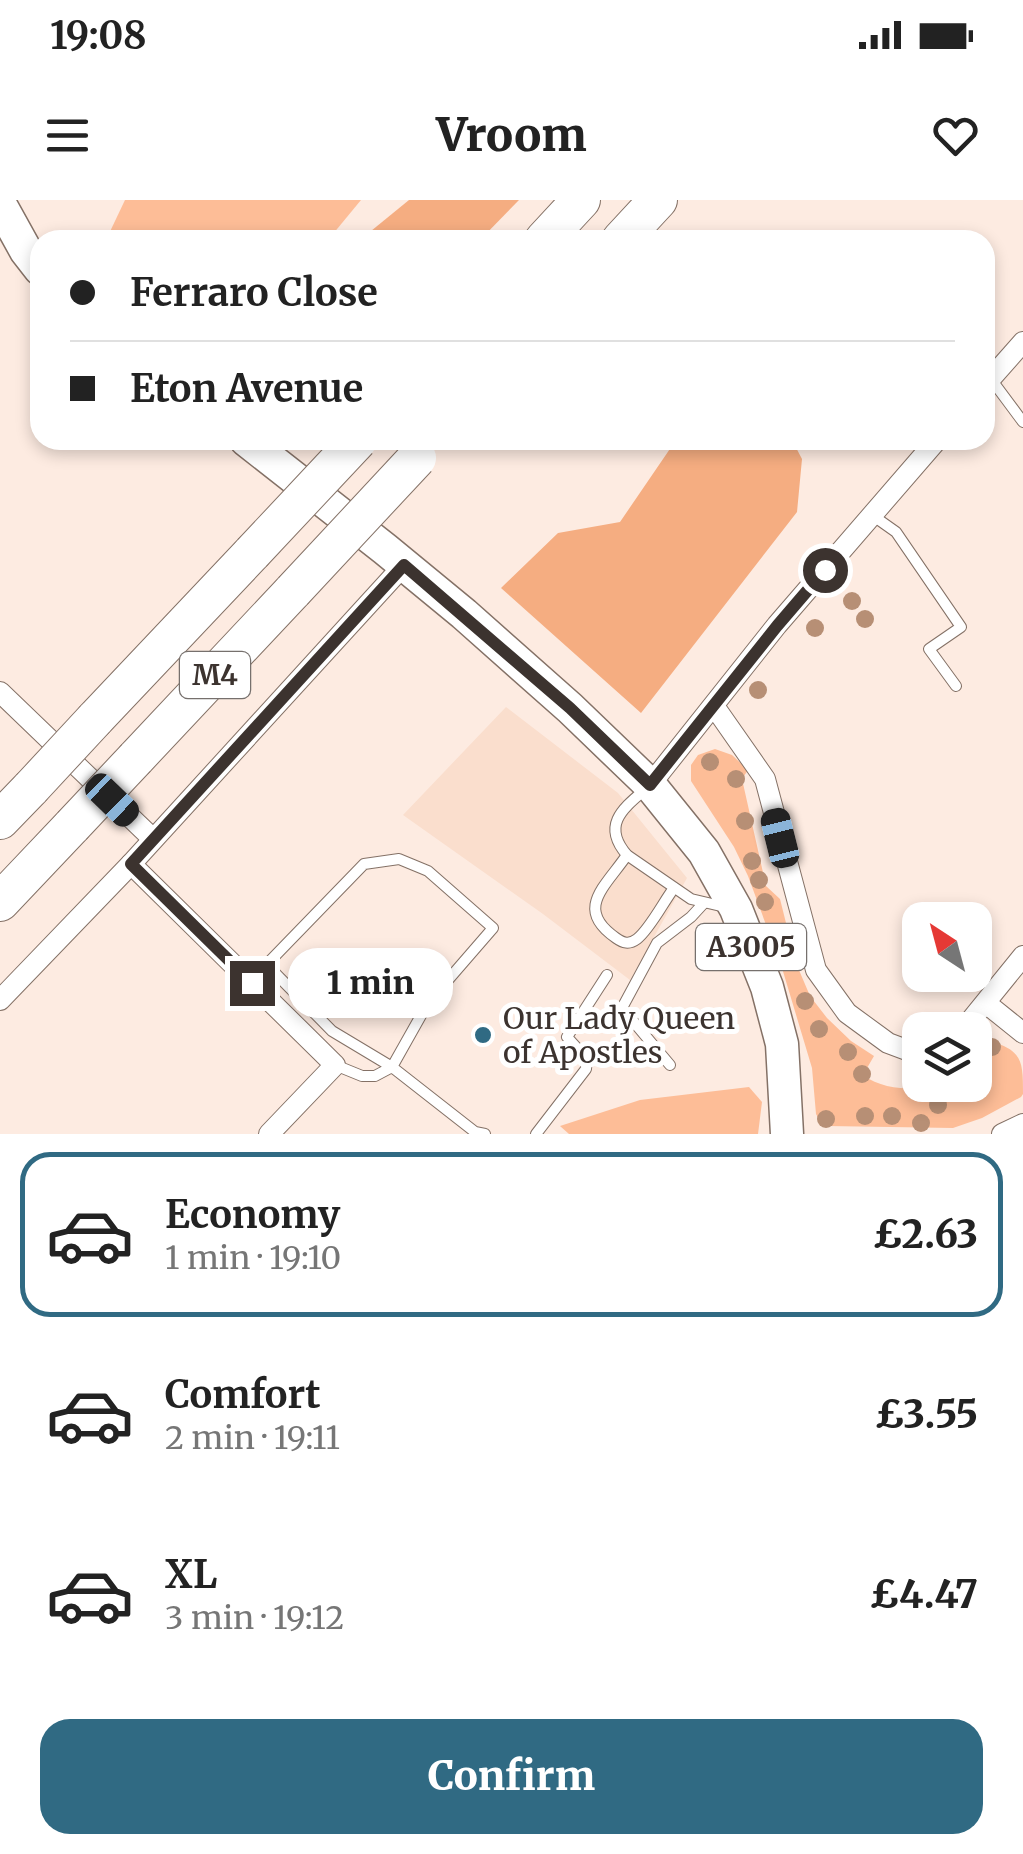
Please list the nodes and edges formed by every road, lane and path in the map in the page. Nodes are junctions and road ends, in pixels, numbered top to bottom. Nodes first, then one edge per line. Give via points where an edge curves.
1 (581, 200) edge
2 (658, 200) edge
3 (0, 204) edge
4 (553, 230) edge
5 (630, 230) edge
6 (30, 257) edge
7 (1023, 342) edge
8 (995, 374) edge
9 (995, 390) edge
10 (1023, 422) edge
11 (259, 450) edge
12 (349, 450) edge
13 (425, 450) edge
14 (929, 450) edge
15 (872, 515) junction
16 (404, 565) junction
17 (956, 686) dead end
18 (0, 692) edge
19 (714, 706) junction
20 (650, 785) junction
21 (0, 820) edge
22 (153, 839) junction
23 (627, 855) junction
24 (131, 864) junction
25 (674, 888) junction
26 (0, 902) edge
27 (703, 904) junction
28 (736, 909) junction
29 (1023, 956) edge
30 (607, 975) dead end
31 (0, 1000) edge
32 (987, 1004) junction
33 (980, 1012) edge
34 (1023, 1033) edge
35 (902, 1048) edge
36 (670, 1064) dead end
37 (335, 1065) junction
38 (392, 1068) junction
39 (1023, 1124) edge
40 (269, 1134) edge
41 (484, 1134) edge
42 (536, 1134) edge
43 (788, 1134) edge
44 (1002, 1134) edge

1 - 4 highway
2 - 5 highway
3 - 6 main road
7 - 8 street
9 - 10 lane
11 - 16 main road, A3005
12 - 21 highway, M4, bridge
13 - 26 highway, M4, bridge
14 - 15 street
15 - 17 lane via 896,532 961,627 929,649
15 - 19 street
16 - 20 main road, A3005
16 - 22 street
18 - 22 street
19 - 20 street
19 - 35 street via 765,779 816,970 847,1013
20 - 23 lane via 616,821
20 - 28 main road, A3005 via 704,852
22 - 24 street
23 - 25 lane
23 - 25 lane via 593,909 602,929 622,942 640,937
24 - 31 street
24 - 37 street
25 - 27 lane
27 - 28 lane
27 - 36 lane via 657,944 622,1008
28 - 43 main road, A3005 via 782,1044
29 - 32 street
30 - 42 lane via 568,1038 587,1059 586,1068
32 - 33 street
32 - 34 street
37 - 38 lane via 362,1076
37 - 40 street
38 - 38 lane via 428,1002 493,928 428,870 399,859 364,864 270,962 332,1031
38 - 41 lane
39 - 44 street

